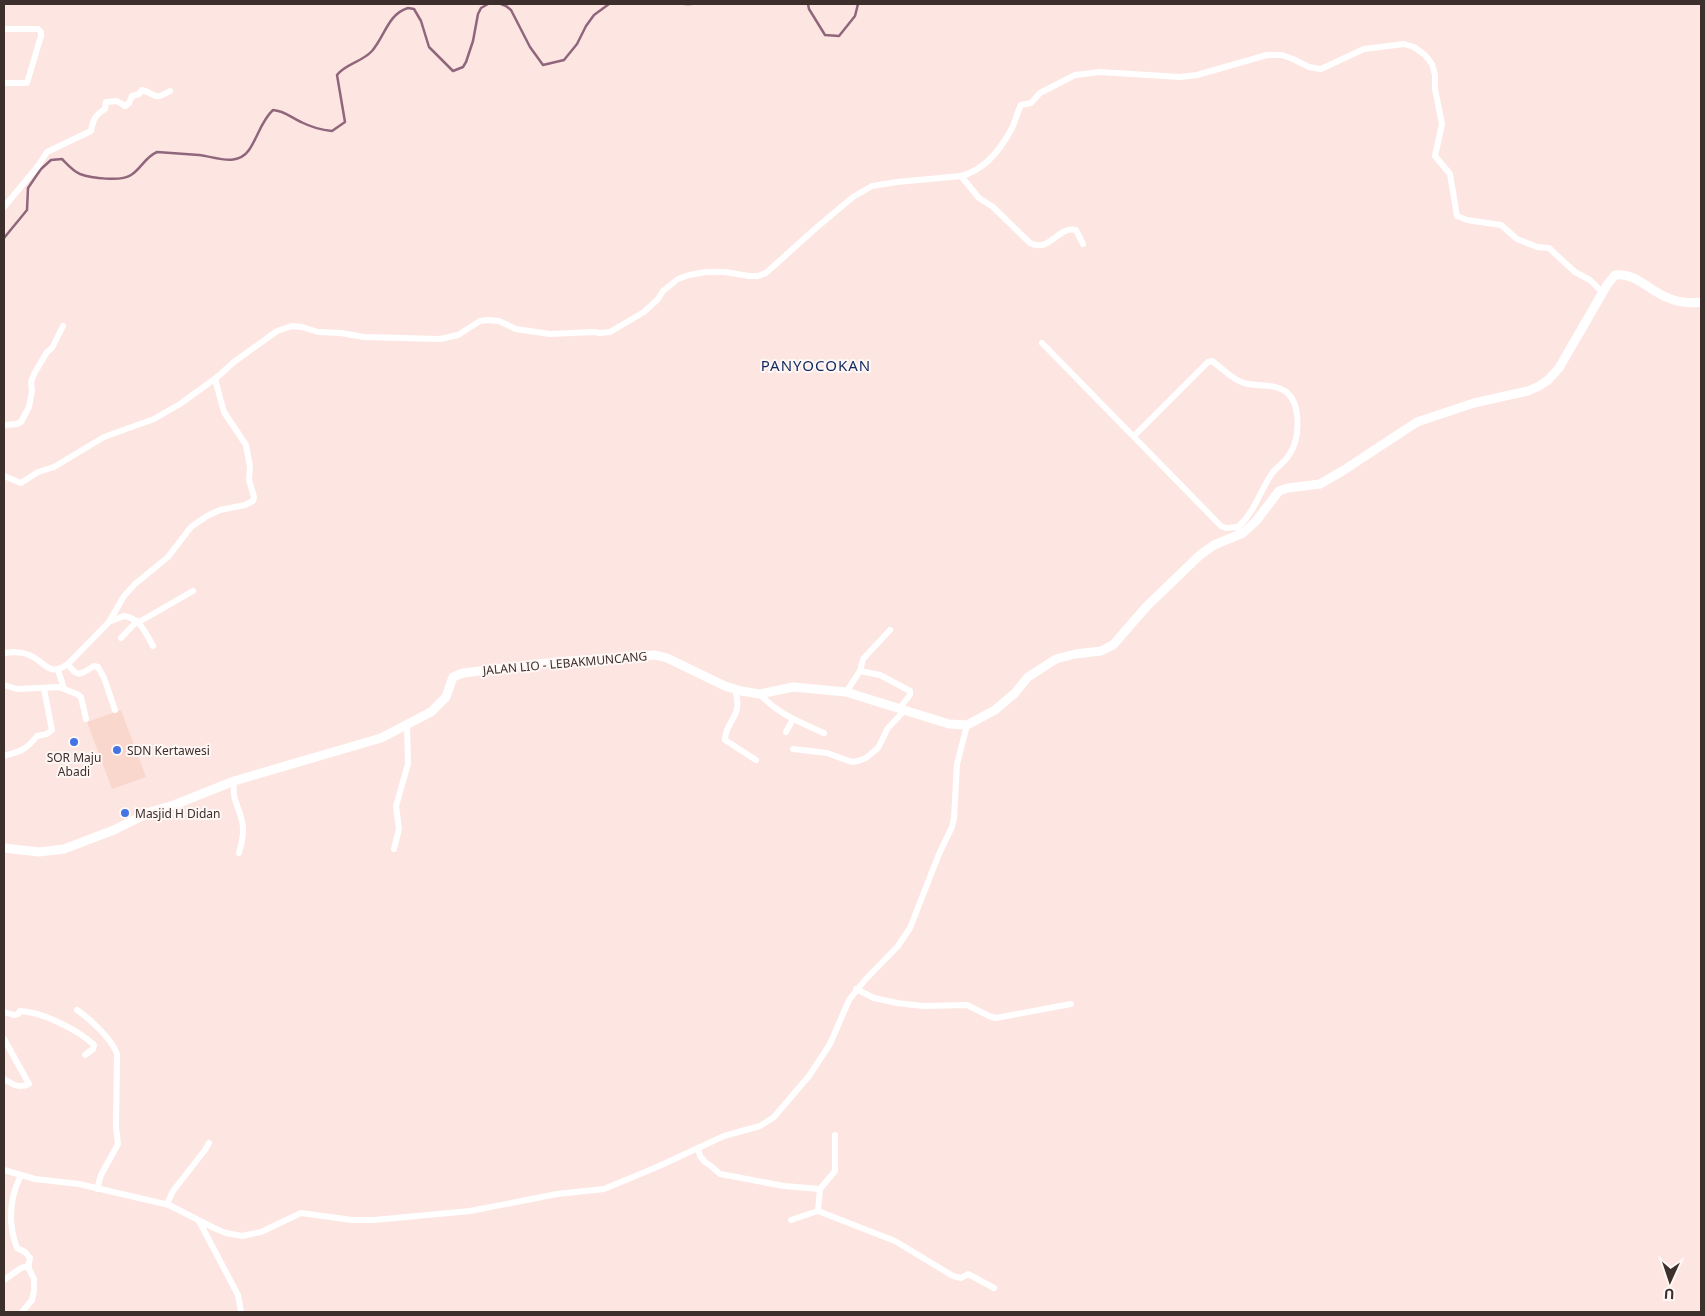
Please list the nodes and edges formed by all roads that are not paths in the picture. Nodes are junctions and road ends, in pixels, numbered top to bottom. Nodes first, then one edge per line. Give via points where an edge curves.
1 (4, 29) edge
2 (4, 82) edge
3 (170, 91) dead end
4 (962, 176) junction
5 (4, 207) edge
6 (1083, 244) dead end
7 (1603, 293) junction
8 (1701, 302) edge
9 (63, 326) dead end
10 (1042, 343) dead end
11 (216, 378) junction
12 (4, 424) edge
13 (1134, 436) junction
14 (4, 476) edge
15 (1240, 530) junction
16 (193, 591) dead end
17 (138, 621) junction
18 (109, 622) junction
19 (890, 630) dead end
20 (122, 638) dead end
21 (153, 646) dead end
22 (4, 653) edge
23 (68, 664) junction
24 (58, 670) junction
25 (860, 671) junction
26 (4, 685) edge
27 (44, 689) junction
28 (64, 690) junction
29 (735, 690) junction
30 (846, 692) junction
31 (760, 694) junction
32 (115, 710) dead end
33 (902, 710) junction
34 (86, 719) dead end
35 (793, 719) junction
36 (407, 725) junction
37 (967, 726) junction
38 (786, 732) dead end
39 (824, 733) dead end
40 (793, 749) dead end
41 (4, 756) edge
42 (756, 760) dead end
43 (234, 781) junction
44 (4, 848) edge
45 (394, 849) dead end
46 (239, 853) dead end
47 (856, 989) junction
48 (1071, 1004) dead end
49 (77, 1010) dead end
50 (4, 1012) edge
51 (105, 1037) junction
52 (4, 1040) edge
53 (94, 1045) junction
54 (85, 1055) dead end
55 (4, 1079) edge
56 (835, 1135) dead end
57 (209, 1143) dead end
58 (698, 1148) junction
59 (4, 1170) edge
60 (20, 1175) junction
61 (97, 1189) junction
62 (820, 1190) junction
63 (167, 1204) junction
64 (818, 1211) junction
65 (791, 1220) dead end
66 (199, 1221) junction
67 (29, 1266) junction
68 (4, 1280) edge
69 (994, 1288) dead end
70 (22, 1312) edge
71 (241, 1312) edge

1 - 2 street via 38,29 41,32 27,83
3 - 5 street via 157,97 142,90 125,106 117,101 106,102 104,109 92,121 90,131 46,152
4 - 6 street via 979,198 1030,243 1043,246 1072,229 1076,230
4 - 7 street via 992,158 1004,142 1021,105 1031,103 1040,93 1075,75 1100,72 1180,77 1267,55 1282,55 1321,69 1364,50 1404,44 1414,47 1432,64 1442,124 1435,156 1450,174 1456,216 1496,223 1523,242 1549,248
4 - 11 street via 872,186 846,204 766,273 749,276 706,272 678,279 663,290 644,312 610,332 550,334 516,329 488,320 480,321 458,335 440,339 364,337 292,326 277,331
7 - 8 street via 1611,279 1627,275 1666,297 1680,302
7 - 15 street via 1559,368 1539,386 1417,422 1320,484 1279,491 1256,521
9 - 12 street via 34,374 29,407 21,422
10 - 13 street
11 - 14 street via 154,419 104,437 54,467 30,476 24,483
11 - 18 street via 224,412 246,445 254,497 245,505 213,513 191,528 168,557 134,584
13 - 15 street via 1221,526
13 - 15 street via 1208,362 1243,383 1276,386 1287,392 1298,419 1293,447 1273,472
15 - 37 street via 1200,555 1147,606 1113,645 1101,651 1064,656 1048,663 1028,677 995,710
16 - 17 street
17 - 18 street via 124,616
17 - 20 street
17 - 21 street
18 - 23 street
19 - 25 street via 863,659
22 - 24 street via 29,655 47,668
23 - 24 street
23 - 32 street via 78,674 93,666 98,667
24 - 28 street
25 - 30 street
25 - 33 street via 880,675 909,690 910,695
26 - 27 street via 17,689
27 - 28 street
27 - 41 street via 52,730 37,736 23,750
28 - 34 street via 81,697
29 - 31 street, JALAN LIO - LEBAKMUNCANG
29 - 36 street, JALAN LIO - LEBAKMUNCANG via 654,655 556,662 456,675 442,702
29 - 42 street via 738,710 725,740
30 - 31 street, JALAN LIO - LEBAKMUNCANG via 794,687
30 - 33 street, JALAN LIO - LEBAKMUNCANG
31 - 35 street
33 - 37 street, JALAN LIO - LEBAKMUNCANG
33 - 40 street via 878,748 858,761
35 - 38 street
35 - 39 street
36 - 43 street, JALAN LIO - LEBAKMUNCANG via 363,744
36 - 45 street via 408,764 396,806 399,829
37 - 47 street via 957,764 952,827 910,928 898,946
43 - 44 street, JALAN LIO - LEBAKMUNCANG via 64,849 39,852
43 - 46 street via 234,801 243,828
47 - 48 street via 874,998 897,1003 967,1005 996,1018
47 - 58 street via 825,1053 774,1118
49 - 51 street
50 - 53 street via 42,1015 82,1034
51 - 53 street
51 - 61 street via 117,1054 116,1128 119,1140
52 - 55 street via 29,1084 16,1086
53 - 54 street
56 - 62 street via 835,1171
57 - 63 street
58 - 62 street via 705,1162 720,1174
58 - 66 street via 604,1189 557,1194 478,1210 365,1220 301,1213 261,1232 242,1236
59 - 60 street
60 - 61 street
60 - 67 street via 10,1225 17,1248 30,1258
61 - 63 street
62 - 64 street
63 - 66 street
64 - 65 street
64 - 69 street via 895,1241 953,1276 961,1278 968,1274
66 - 71 street via 238,1294
67 - 68 street via 20,1268
67 - 70 street via 34,1290 32,1300

